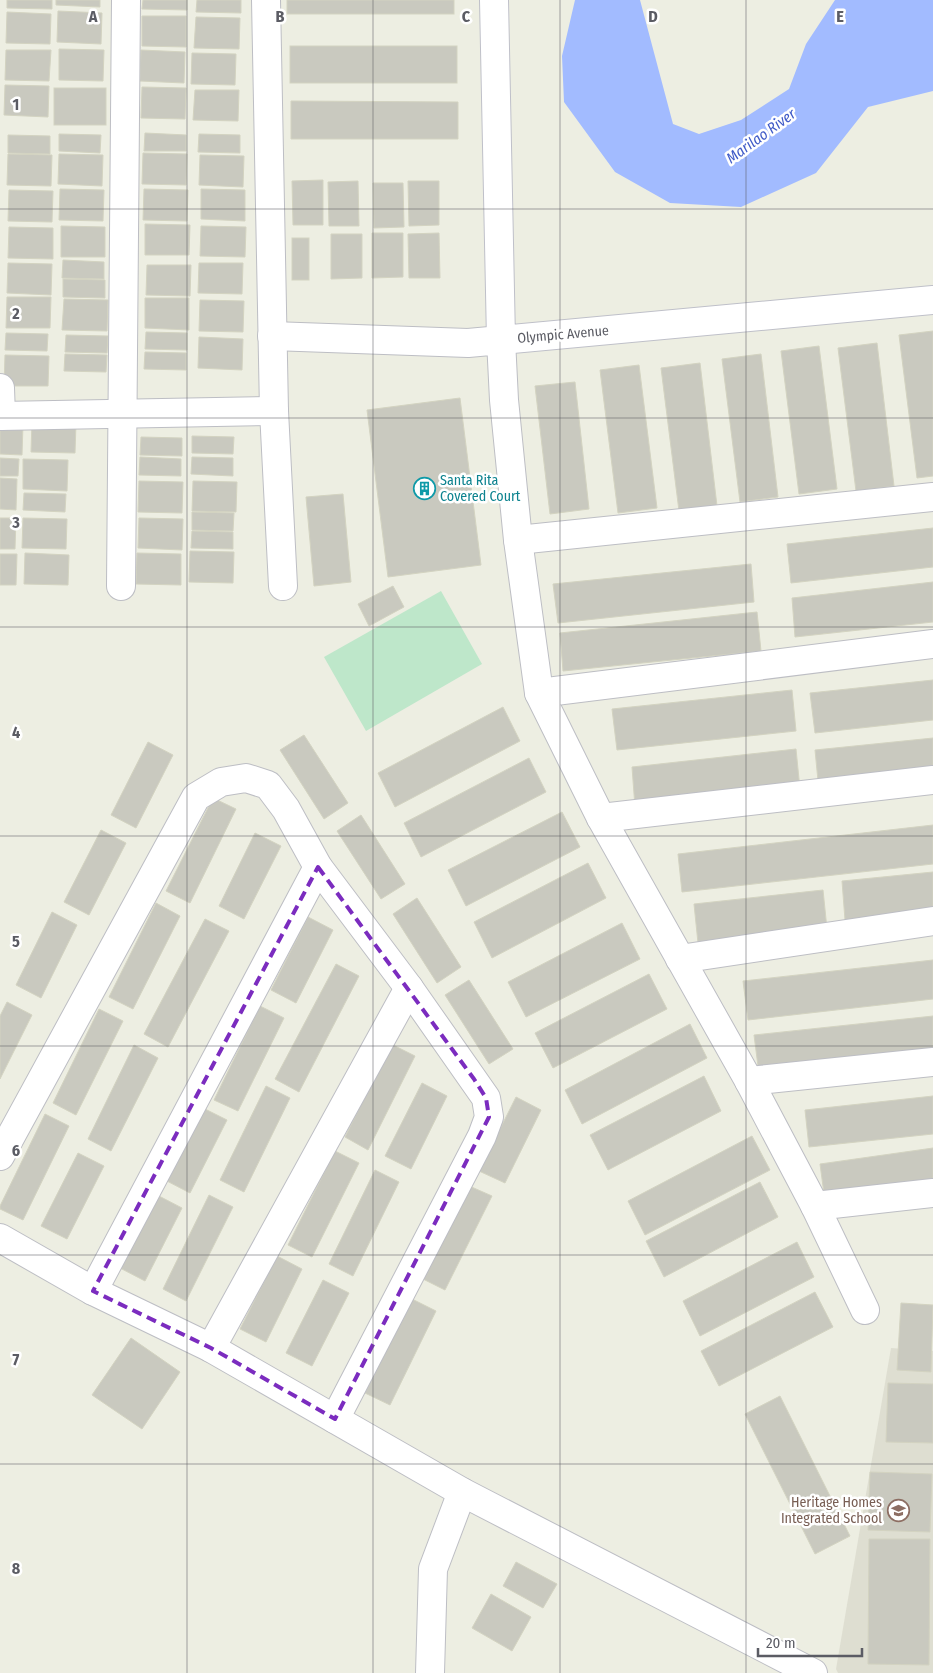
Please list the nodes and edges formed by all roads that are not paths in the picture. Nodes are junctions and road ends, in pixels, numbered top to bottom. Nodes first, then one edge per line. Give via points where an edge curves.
1 (126, 0) edge
2 (266, 0) edge
3 (494, 0) edge
4 (933, 300) edge
5 (272, 336) junction
6 (501, 340) junction
7 (0, 388) edge
8 (274, 411) junction
9 (123, 414) junction
10 (0, 416) edge
11 (933, 497) edge
12 (518, 540) junction
13 (121, 586) dead end
14 (283, 586) dead end
15 (933, 644) edge
16 (539, 693) junction
17 (933, 780) edge
18 (601, 818) junction
19 (318, 867) junction
20 (933, 921) edge
21 (680, 959) junction
22 (409, 988) junction
23 (933, 1062) edge
24 (750, 1081) junction
25 (0, 1156) edge
26 (933, 1193) edge
27 (815, 1206) junction
28 (0, 1238) edge
29 (92, 1292) junction
30 (865, 1310) dead end
31 (211, 1348) junction
32 (334, 1418) junction
33 (462, 1492) junction
34 (430, 1673) edge
35 (813, 1673) edge

1 - 9 street
2 - 5 street
3 - 6 street, Olympic Avenue
4 - 6 street, Olympic Avenue
5 - 6 street via 468,343
5 - 8 street
6 - 12 street
7 - 10 street
8 - 9 street
8 - 14 street
9 - 10 street
9 - 13 street
11 - 12 street
12 - 16 street
15 - 16 street
16 - 18 street
17 - 18 street
18 - 21 street
19 - 22 street
19 - 25 street via 286,809 268,785 246,778 221,782 196,797
19 - 29 street
20 - 21 street
21 - 24 street
22 - 31 street
22 - 32 street via 486,1098 489,1117
23 - 24 street
24 - 27 street
26 - 27 street
27 - 30 street
28 - 29 street
29 - 31 street
31 - 32 street
32 - 33 street
33 - 34 street via 433,1569
33 - 35 street

